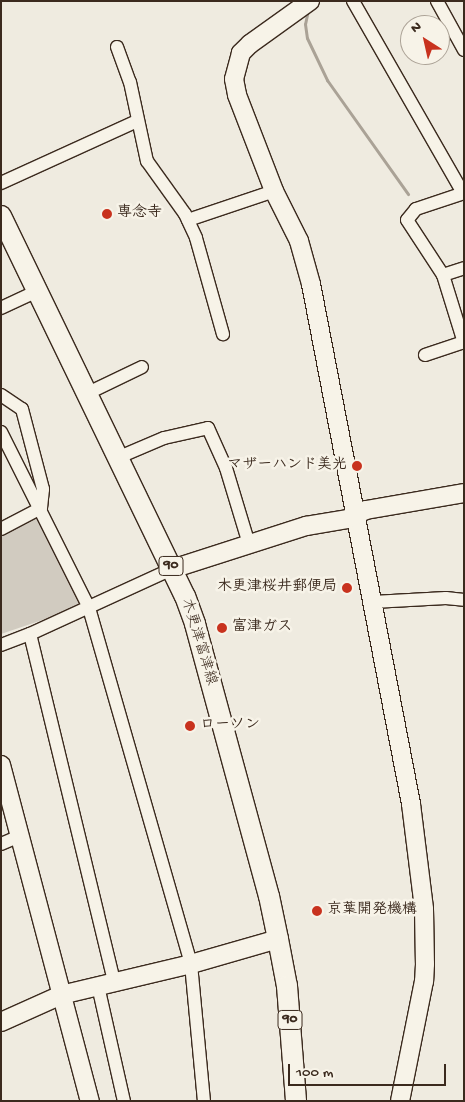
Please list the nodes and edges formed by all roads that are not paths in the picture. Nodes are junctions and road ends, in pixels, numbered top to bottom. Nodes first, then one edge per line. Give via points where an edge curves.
1 (310, 1) edge
2 (353, 1) edge
3 (437, 1) edge
4 (117, 47) dead end
5 (464, 50) edge
6 (137, 121) junction
7 (1, 183) edge
8 (274, 191) junction
9 (464, 193) edge
10 (1, 216) edge
11 (188, 220) junction
12 (464, 268) edge
13 (443, 274) junction
14 (37, 291) junction
15 (1, 308) edge
16 (223, 334) dead end
17 (464, 342) edge
18 (425, 354) dead end
19 (142, 367) dead end
20 (1, 394) edge
21 (86, 394) junction
22 (1, 432) edge
23 (117, 458) junction
24 (464, 493) edge
25 (40, 508) junction
26 (356, 514) junction
27 (1, 529) edge
28 (249, 544) junction
29 (172, 569) junction
30 (464, 600) edge
31 (373, 602) junction
32 (89, 608) junction
33 (30, 634) junction
34 (1, 645) edge
35 (1, 765) edge
36 (20, 836) junction
37 (1, 844) edge
38 (278, 939) junction
39 (191, 964) junction
40 (106, 984) junction
41 (61, 994) junction
42 (1, 1022) edge
43 (90, 1101) edge
44 (124, 1101) edge
45 (204, 1101) edge
46 (296, 1101) edge
47 (400, 1101) edge

1 - 8 street via 250,44 237,63 234,79 238,95
2 - 9 street
3 - 5 street
4 - 6 street via 130,82
6 - 7 street
6 - 11 street via 147,161
8 - 11 street
8 - 26 street via 299,241 312,284
9 - 13 street via 416,209 407,220
10 - 14 main road, 木更津富津線 / 90
11 - 16 street
12 - 13 street
13 - 17 street
14 - 15 street
14 - 21 main road, 木更津富津線 / 90
17 - 18 street
19 - 21 street
20 - 25 street via 22,408 43,489
21 - 23 main road, 木更津富津線 / 90
22 - 25 street
23 - 28 street via 164,438 208,428 226,468
23 - 29 main road, 木更津富津線 / 90
24 - 26 street
25 - 27 street
25 - 32 street
26 - 28 street via 348,519 306,526
26 - 31 street
28 - 29 street
29 - 32 street
29 - 38 main road, 木更津富津線 / 90 via 195,624
30 - 31 street
31 - 47 street via 412,804 424,909 424,981
32 - 33 street
32 - 39 street
33 - 34 street
33 - 40 street
35 - 36 street
36 - 37 street
36 - 41 street
38 - 39 street
38 - 46 main road, 木更津富津線 / 90 via 287,986
39 - 40 street
39 - 45 street
40 - 41 street
40 - 44 street
41 - 42 street
41 - 43 street

